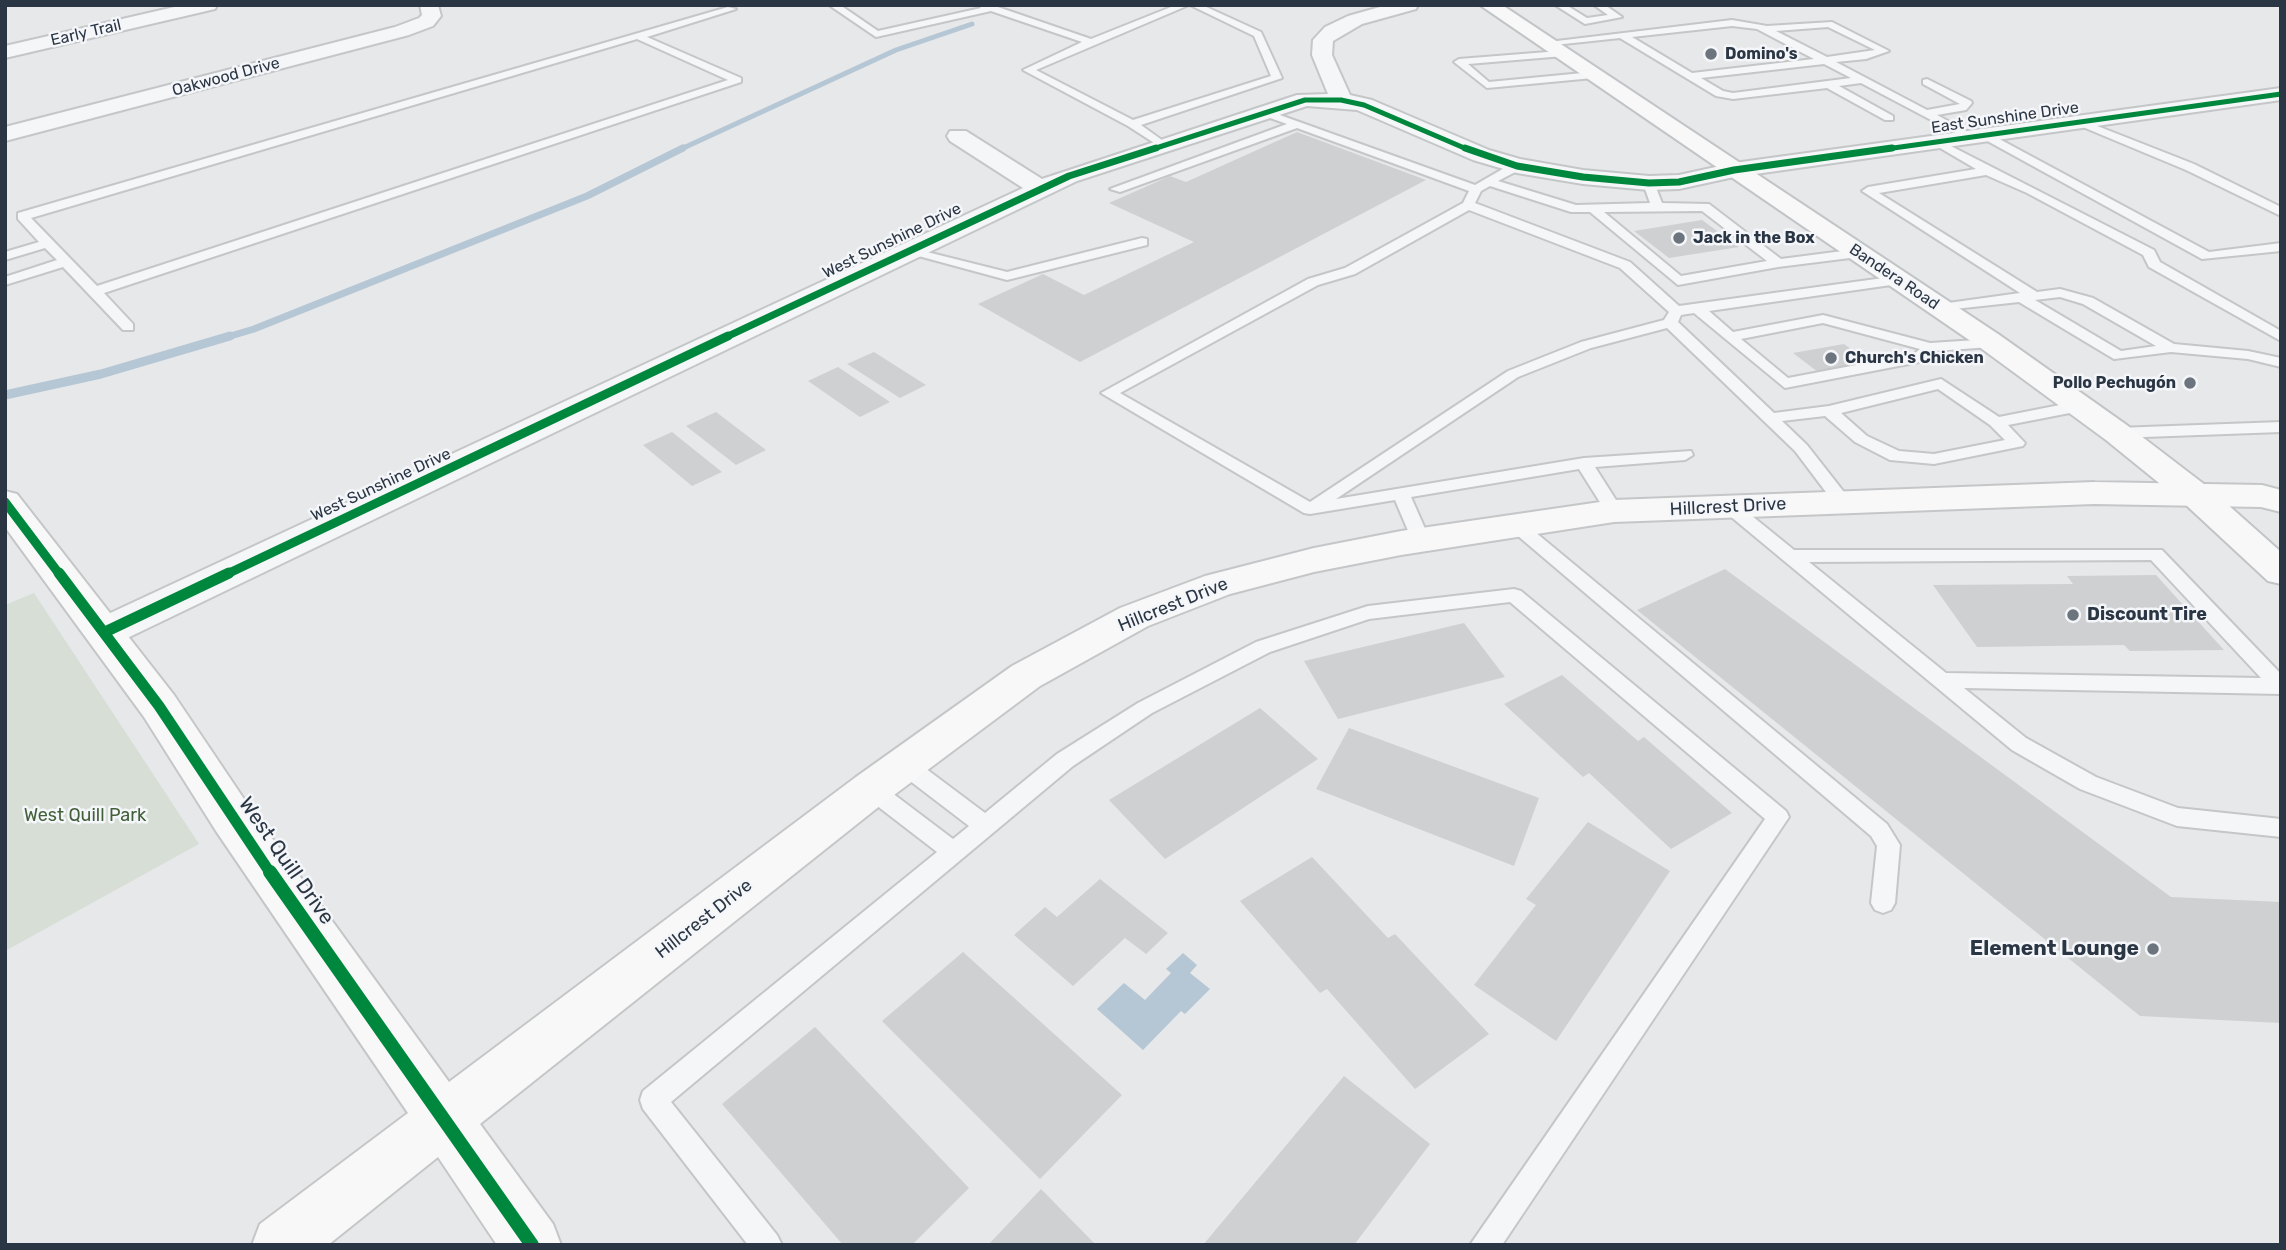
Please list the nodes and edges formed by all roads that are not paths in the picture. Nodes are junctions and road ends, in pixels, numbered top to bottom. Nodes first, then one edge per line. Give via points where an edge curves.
1 (208, 5) edge
2 (429, 5) edge
3 (833, 5) edge
4 (1185, 5) edge
5 (1194, 5) edge
6 (1409, 5) edge
7 (1489, 5) edge
8 (1559, 5) edge
9 (1598, 5) edge
10 (986, 7) edge
11 (731, 9) dead end
12 (1768, 29) junction
13 (1621, 34) junction
14 (638, 36) junction
15 (1091, 42) junction
16 (1553, 48) junction
17 (5, 52) edge
18 (1827, 61) junction
19 (1593, 75) junction
20 (1689, 76) junction
21 (1863, 80) junction
22 (1927, 82) dead end
23 (1828, 84) junction
24 (2281, 94) edge
25 (1341, 100) junction
26 (1263, 111) junction
27 (1927, 114) junction
28 (1889, 118) dead end
29 (2082, 123) junction
30 (1132, 124) junction
31 (1298, 124) junction
32 (5, 134) edge
33 (958, 136) dead end
34 (1980, 137) junction
35 (1939, 143) junction
36 (1162, 145) junction
37 (1517, 166) junction
38 (1734, 170) junction
39 (1987, 172) junction
40 (1488, 182) junction
41 (1649, 183) junction
42 (1040, 188) junction
43 (1116, 189) dead end
44 (1476, 189) junction
45 (1468, 205) junction
46 (1657, 207) junction
47 (1592, 208) junction
48 (2281, 212) edge
49 (1142, 242) dead end
50 (48, 243) junction
51 (2281, 247) edge
52 (907, 251) junction
53 (1858, 253) junction
54 (5, 256) edge
55 (66, 262) junction
56 (1778, 263) junction
57 (5, 266) edge
58 (11, 279) edge
59 (1898, 279) junction
60 (94, 292) junction
61 (1797, 294) junction
62 (2027, 296) junction
63 (1697, 308) junction
64 (1941, 308) junction
65 (1673, 317) junction
66 (1823, 319) junction
67 (128, 327) dead end
68 (1730, 337) junction
69 (2281, 337) edge
70 (1992, 343) junction
71 (1930, 347) junction
72 (2171, 348) junction
73 (1906, 360) junction
74 (2281, 363) edge
75 (1941, 384) junction
76 (2080, 407) junction
77 (1829, 411) junction
78 (1772, 418) junction
79 (1996, 422) junction
80 (2281, 427) edge
81 (2117, 433) junction
82 (1685, 455) dead end
83 (1584, 463) junction
84 (1401, 494) junction
85 (2274, 495) edge
86 (2197, 496) junction
87 (1841, 500) junction
88 (5, 502) edge
89 (1730, 508) junction
90 (1310, 509) junction
91 (1614, 511) junction
92 (1517, 526) junction
93 (1421, 540) junction
94 (1791, 556) junction
95 (2281, 572) edge
96 (105, 632) junction
97 (1942, 680) junction
98 (2280, 687) edge
99 (905, 765) junction
100 (871, 789) junction
101 (985, 826) junction
102 (2281, 828) edge
103 (953, 852) junction
104 (1883, 903) dead end
105 (444, 1122) junction
106 (281, 1245) edge
107 (532, 1245) edge
108 (767, 1245) edge
109 (1485, 1245) edge

1 - 17 street, Early Trail
2 - 32 street, Oakwood Drive via 432,16 426,22 401,31
3 - 10 lane via 876,34
4 - 15 lane
5 - 30 lane via 1258,34 1277,78
6 - 25 street via 1356,20 1323,40 1322,55
7 - 16 main road, Bandera Road
8 - 9 lane via 1585,21 1617,18
10 - 15 lane
11 - 14 lane
12 - 13 lane via 1732,23
12 - 18 lane
12 - 18 lane via 1829,24 1884,51
13 - 16 lane
13 - 20 lane
14 - 50 lane via 22,216
14 - 60 lane via 737,80
15 - 30 lane via 1028,70
16 - 19 main road, Bandera Road
16 - 19 lane via 1459,62 1487,85
18 - 20 lane
18 - 21 lane
19 - 38 main road, Bandera Road
20 - 23 lane via 1712,91 1733,96
21 - 23 lane
21 - 27 lane
22 - 27 lane via 1967,103
23 - 28 lane
24 - 29 street, East Sunshine Drive
25 - 26 street, West Sunshine Drive via 1305,100
25 - 37 street, West Sunshine Drive via 1388,113 1481,155
26 - 31 lane
26 - 36 street, West Sunshine Drive
27 - 34 lane
29 - 34 street, East Sunshine Drive
29 - 48 lane via 2190,167
30 - 36 lane
31 - 43 lane
31 - 44 lane
33 - 42 street
34 - 35 street, East Sunshine Drive
34 - 51 lane via 2207,256
35 - 38 street, East Sunshine Drive
35 - 39 lane
36 - 42 street, West Sunshine Drive
37 - 40 lane
37 - 41 street, West Sunshine Drive
38 - 41 street, West Sunshine Drive via 1679,182
38 - 53 main road, Bandera Road
39 - 62 lane via 1868,191
39 - 69 lane via 2031,190 2149,253 2154,264
40 - 44 lane
40 - 47 lane via 1574,209
41 - 46 lane
42 - 52 street, West Sunshine Drive
44 - 45 lane
45 - 65 lane via 1625,265
45 - 90 lane via 1350,271 1313,282 1109,393
46 - 47 lane
46 - 56 lane via 1705,207
47 - 56 lane via 1678,281
49 - 52 lane via 1007,276
50 - 54 lane
50 - 55 lane
52 - 96 street, West Sunshine Drive
53 - 56 lane
53 - 59 main road, Bandera Road
55 - 58 lane
55 - 60 lane
57 - 58 lane
59 - 61 lane
59 - 64 main road, Bandera Road
60 - 67 lane
61 - 63 lane
61 - 66 lane
62 - 64 lane
62 - 72 lane via 2060,293 2081,298
62 - 72 lane via 2119,355
63 - 65 lane
63 - 68 lane
64 - 70 main road, Bandera Road
65 - 78 lane
65 - 90 lane via 1513,374
66 - 68 lane
66 - 71 lane
68 - 73 lane via 1785,383
70 - 71 lane
70 - 76 main road, Bandera Road
71 - 73 lane via 1919,358
72 - 74 lane
73 - 75 lane
75 - 77 lane
75 - 79 lane
76 - 79 lane
76 - 81 main road, Bandera Road
77 - 78 lane
77 - 79 lane via 1861,439 1896,456 1934,459 2017,443
78 - 87 lane
80 - 81 lane
81 - 86 main road, Bandera Road
82 - 83 lane
83 - 84 lane
83 - 91 lane
84 - 90 lane
84 - 93 lane
85 - 86 main road, Hillcrest Drive
86 - 87 main road, Hillcrest Drive via 2094,493
86 - 95 main road, Bandera Road
87 - 89 main road, Hillcrest Drive
88 - 96 main road, West Quill Drive
89 - 91 main road, Hillcrest Drive
89 - 94 lane
91 - 92 main road, Hillcrest Drive
92 - 93 main road, Hillcrest Drive
92 - 104 lane via 1879,830 1889,845
93 - 99 main road, Hillcrest Drive via 1314,560 1218,585 1134,617 1026,676
94 - 97 lane
94 - 98 lane via 2156,554
96 - 105 main road, West Quill Drive
97 - 98 lane
97 - 102 lane via 2019,744 2088,783 2177,817
99 - 100 main road, Hillcrest Drive
99 - 101 lane
100 - 103 lane
100 - 105 main road, Hillcrest Drive
101 - 103 lane
101 - 109 lane via 1065,760 1145,708 1263,647 1368,613 1514,594 1778,817
103 - 108 lane via 653,1100
105 - 106 main road, Hillcrest Drive
105 - 107 main road, West Quill Drive

